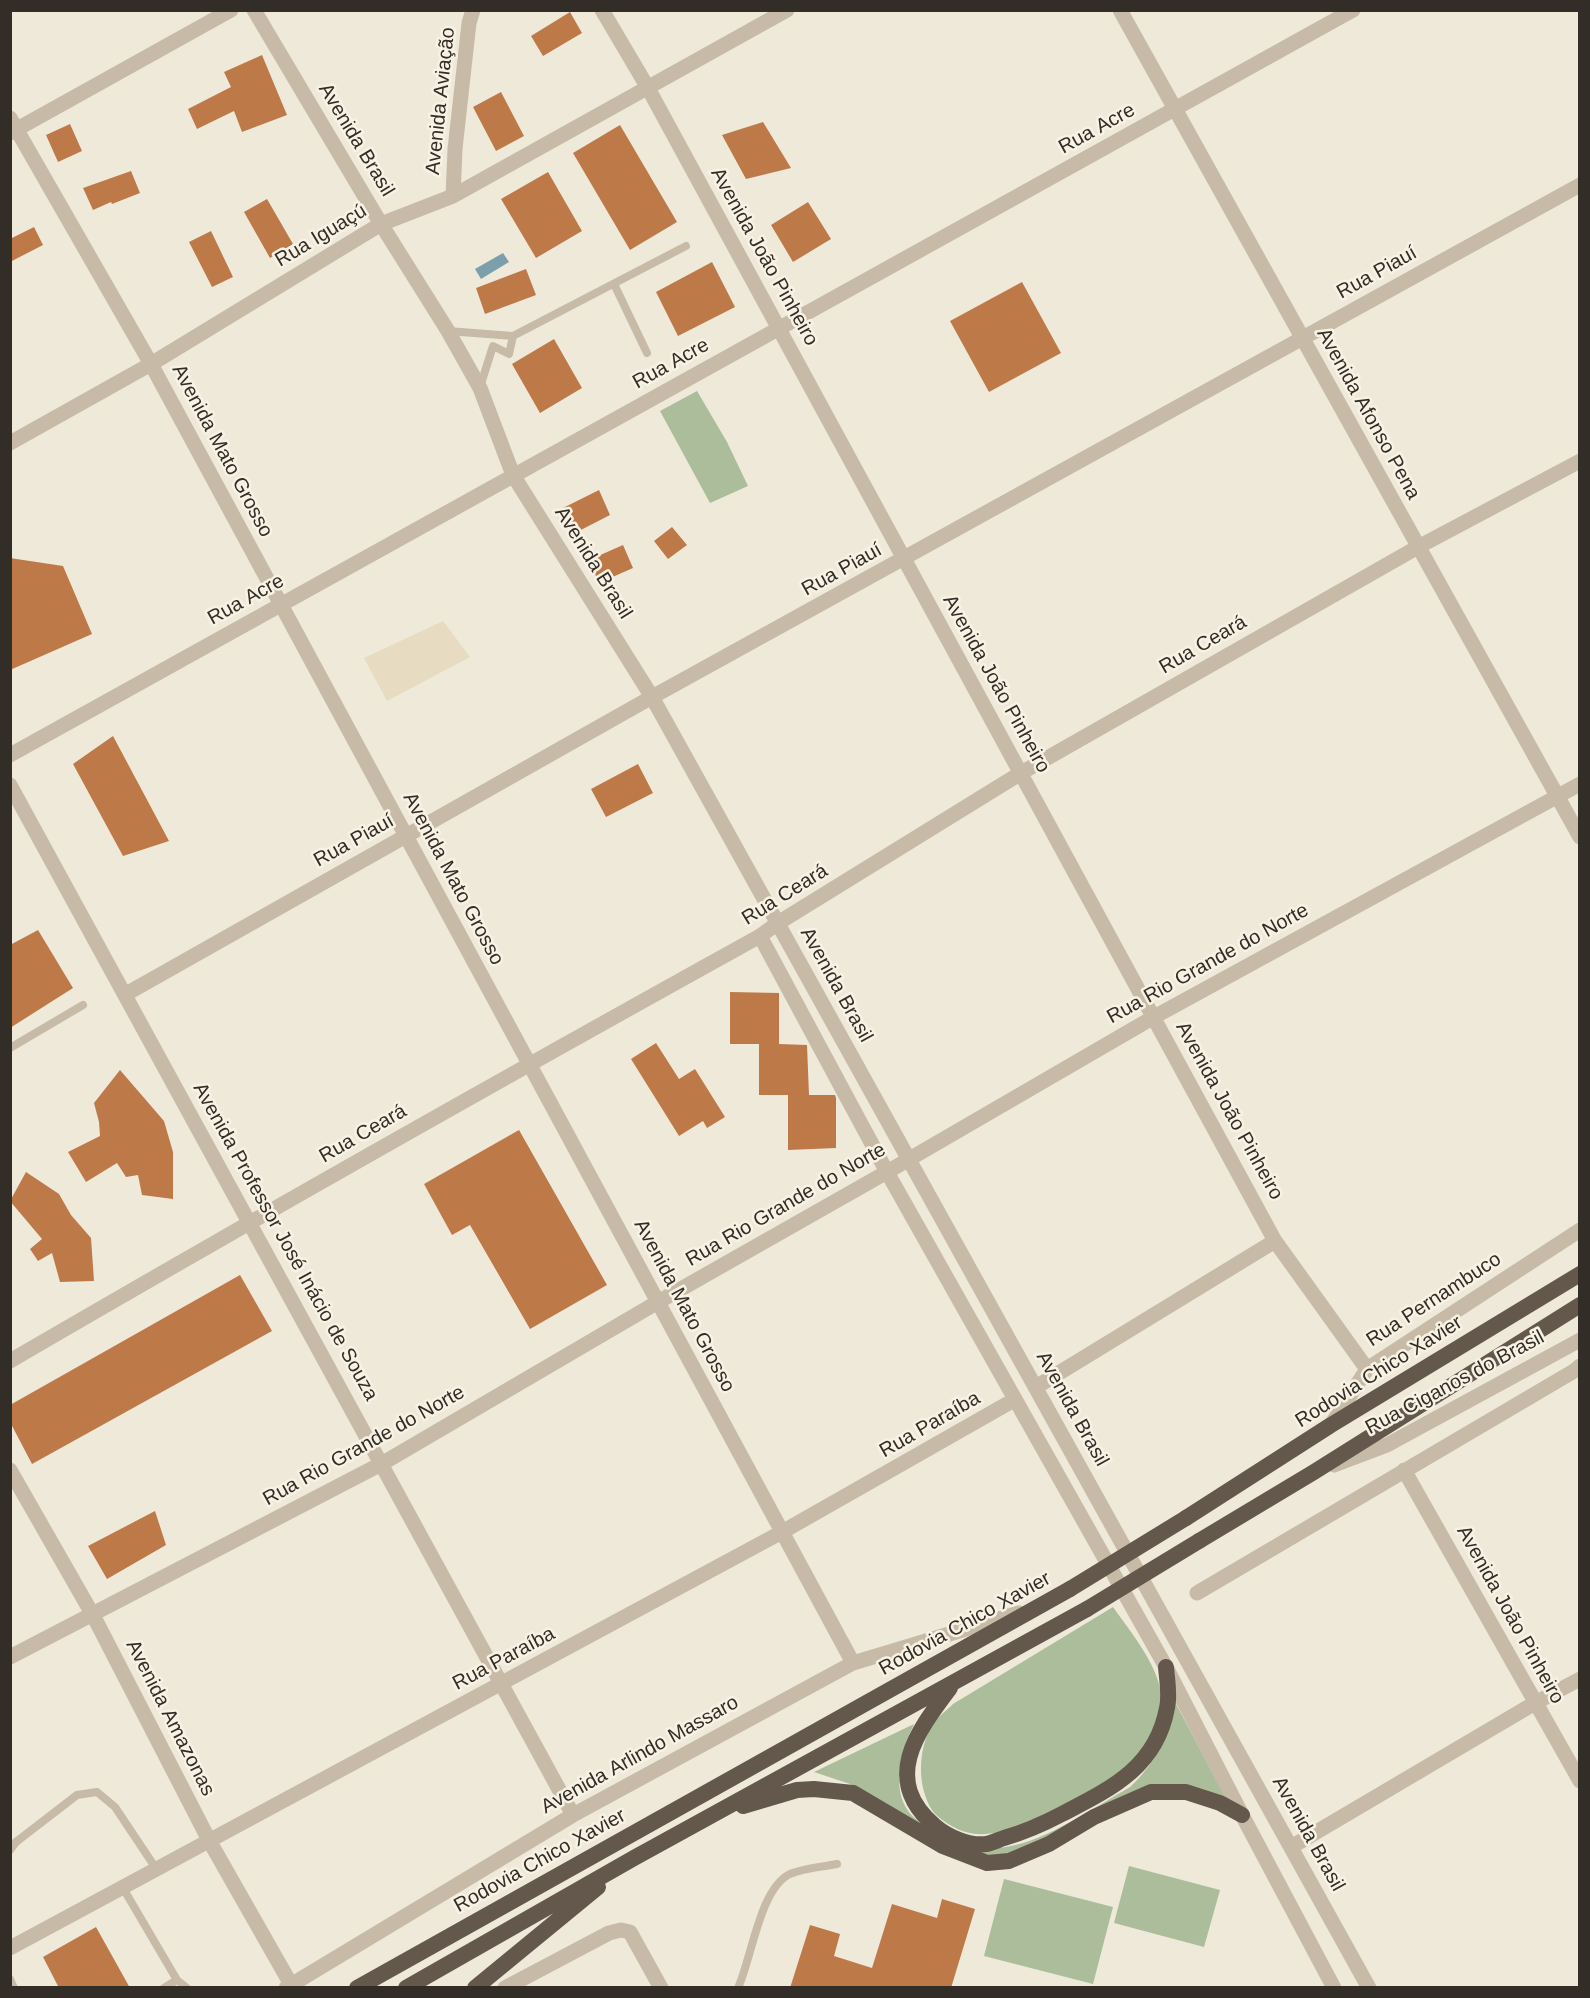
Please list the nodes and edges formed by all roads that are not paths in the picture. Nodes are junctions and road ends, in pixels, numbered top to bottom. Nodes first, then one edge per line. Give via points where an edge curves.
1 (231, 10) edge
2 (254, 10) edge
3 (473, 10) edge
4 (602, 10) edge
5 (787, 10) edge
6 (1120, 10) edge
7 (1353, 10) edge
8 (648, 88) junction
9 (1175, 109) junction
10 (13, 127) edge
11 (1580, 185) edge
12 (453, 196) junction
13 (381, 224) junction
14 (686, 246) dead end
15 (614, 284) junction
16 (779, 328) junction
17 (448, 330) junction
18 (513, 336) junction
19 (1302, 339) junction
20 (647, 353) dead end
21 (151, 364) junction
22 (480, 388) junction
23 (10, 443) edge
24 (1580, 462) edge
25 (513, 475) junction
26 (1418, 547) junction
27 (905, 559) junction
28 (281, 604) junction
29 (652, 698) junction
30 (10, 755) edge
31 (1021, 772) junction
32 (1580, 783) edge
33 (10, 785) edge
34 (1557, 796) junction
35 (406, 836) junction
36 (1580, 837) edge
37 (778, 923) junction
38 (760, 936) junction
39 (126, 994) junction
40 (83, 1005) dead end
41 (1154, 1017) junction
42 (10, 1048) edge
43 (529, 1064) junction
44 (909, 1158) junction
45 (887, 1172) junction
46 (249, 1222) junction
47 (1580, 1230) edge
48 (1275, 1241) junction
49 (1580, 1274) edge
50 (658, 1302) junction
51 (1580, 1305) edge
52 (1580, 1340) edge
53 (10, 1360) edge
54 (1580, 1366) edge
55 (1367, 1369) junction
56 (1036, 1387) junction
57 (1014, 1400) junction
58 (1331, 1425) junction
59 (383, 1463) junction
60 (10, 1470) edge
61 (1404, 1470) junction
62 (1314, 1472) junction
63 (782, 1532) junction
64 (1197, 1593) dead end
65 (1036, 1608) junction
66 (93, 1615) junction
67 (10, 1657) edge
68 (853, 1663) junction
69 (1166, 1667) junction
70 (1580, 1679) edge
71 (955, 1682) junction
72 (502, 1684) junction
73 (1535, 1703) junction
74 (1580, 1781) edge
75 (573, 1815) junction
76 (713, 1815) junction
77 (1242, 1815) junction
78 (210, 1842) junction
79 (1291, 1846) junction
80 (10, 1850) edge
81 (634, 1858) junction
82 (837, 1864) dead end
83 (157, 1870) junction
84 (123, 1888) junction
85 (10, 1948) edge
86 (10, 1979) edge
87 (177, 1980) junction
88 (290, 1986) edge
89 (14, 1988) edge
90 (164, 1988) edge
91 (187, 1988) edge
92 (357, 1988) edge
93 (406, 1988) edge
94 (475, 1988) edge
95 (505, 1988) edge
96 (661, 1988) edge
97 (738, 1988) edge
98 (1334, 1988) edge
99 (1369, 1988) edge

1 - 10 street
2 - 13 street, Avenida Brasil
3 - 12 street, Avenida Aviação via 455,149
4 - 8 street, Avenida João Pinheiro
5 - 8 street, Rua Iguaçú
6 - 9 street, Avenida Afonso Pena
7 - 9 street, Rua Acre
8 - 12 street, Rua Iguaçú
8 - 16 street, Avenida João Pinheiro
9 - 16 street, Rua Acre
9 - 19 street, Avenida Afonso Pena
10 - 21 street, Avenida Mato Grosso
11 - 19 street, Rua Piauí
12 - 13 street, Rua Iguaçú
13 - 17 street, Avenida Brasil
13 - 21 street, Rua Iguaçú
14 - 15 lane
15 - 18 lane
15 - 20 lane
16 - 25 street, Rua Acre
16 - 27 street, Avenida João Pinheiro
17 - 18 lane
17 - 22 street, Avenida Brasil
18 - 22 lane via 509,354 493,346
19 - 26 street, Avenida Afonso Pena
19 - 27 street, Rua Piauí
21 - 23 street, Rua Iguaçú
21 - 28 street, Avenida Mato Grosso
22 - 25 street, Avenida Brasil
24 - 26 street, Rua Ceará
25 - 28 street, Rua Acre
25 - 29 street, Avenida Brasil
26 - 31 street, Rua Ceará
26 - 34 street, Avenida Afonso Pena
27 - 29 street, Rua Piauí
27 - 31 street, Avenida João Pinheiro
28 - 30 street, Rua Acre
28 - 35 street, Avenida Mato Grosso
29 - 35 street, Rua Piauí
29 - 37 street, Avenida Brasil
31 - 37 street, Rua Ceará
31 - 41 street, Avenida João Pinheiro
32 - 34 street, Rua Rio Grande do Norte
33 - 39 street, Avenida Professor José Inácio de Souza
34 - 36 street, Avenida Afonso Pena
34 - 41 street, Rua Rio Grande do Norte
35 - 39 street, Rua Piauí
35 - 43 street, Avenida Mato Grosso
37 - 38 street, Rua Ceará
37 - 44 street, Avenida Brasil
38 - 43 street, Rua Ceará
38 - 45 street
39 - 46 street, Avenida Professor José Inácio de Souza
40 - 42 lane
41 - 44 street, Rua Rio Grande do Norte
41 - 48 street, Avenida João Pinheiro
43 - 46 street, Rua Ceará
43 - 50 street, Avenida Mato Grosso
44 - 45 street, Rua Rio Grande do Norte
44 - 56 street, Avenida Brasil
45 - 50 street, Rua Rio Grande do Norte
45 - 57 street
46 - 53 street, Rua Ceará
46 - 59 street, Avenida Professor José Inácio de Souza
47 - 55 street, Rua Pernambuco
48 - 55 street, Avenida João Pinheiro
48 - 56 street
49 - 58 highway, Rodovia Chico Xavier
50 - 59 street, Rua Rio Grande do Norte
50 - 63 street, Avenida Mato Grosso
51 - 62 highway
52 - 62 street, Rua Ciganos do Brasil via 1387,1445
54 - 61 street
55 - 58 street, Rua Pernambuco
56 - 79 street, Avenida Brasil
57 - 63 street, Rua Paraíba
57 - 69 street
58 - 65 highway, Rodovia Chico Xavier, bridge
59 - 66 street, Rua Rio Grande do Norte
59 - 72 street, Avenida Professor José Inácio de Souza
60 - 66 street, Avenida Amazonas
61 - 64 street
61 - 73 street, Avenida João Pinheiro
62 - 71 highway, bridge via 1087,1609
63 - 68 street, Avenida Mato Grosso
63 - 72 street, Rua Paraíba
65 - 68 street, Avenida Arlindo Massaro
65 - 92 highway, Rodovia Chico Xavier
66 - 67 street, Rua Rio Grande do Norte
66 - 78 street, Avenida Amazonas
68 - 75 street, Avenida Arlindo Massaro
69 - 71 highway via 1168,1707 1153,1745 1135,1770 1113,1787 1032,1830 986,1844 961,1841 941,1831 920,1813 909,1791 907,1766 916,1739
69 - 77 street
70 - 73 street
71 - 76 highway
72 - 75 street, Avenida Professor José Inácio de Souza
72 - 78 street, Rua Paraíba
73 - 74 street, Avenida João Pinheiro
73 - 79 street
75 - 88 street, Avenida Arlindo Massaro
76 - 77 highway via 797,1790 846,1791 861,1796 943,1846 987,1863 1009,1861 1049,1844 1094,1817 1151,1792 1186,1792
76 - 81 highway
77 - 98 street
78 - 83 street, Rua Paraíba
78 - 88 street, Avenida Amazonas
79 - 99 street, Avenida Brasil
80 - 83 lane via 77,1795 97,1792 115,1807
81 - 93 highway
81 - 94 highway
82 - 97 lane via 791,1874 776,1883 767,1899
83 - 84 street, Rua Paraíba
84 - 85 street, Rua Paraíba
84 - 87 lane
86 - 89 lane
87 - 90 lane
87 - 91 lane
95 - 96 street via 621,1930 630,1932

